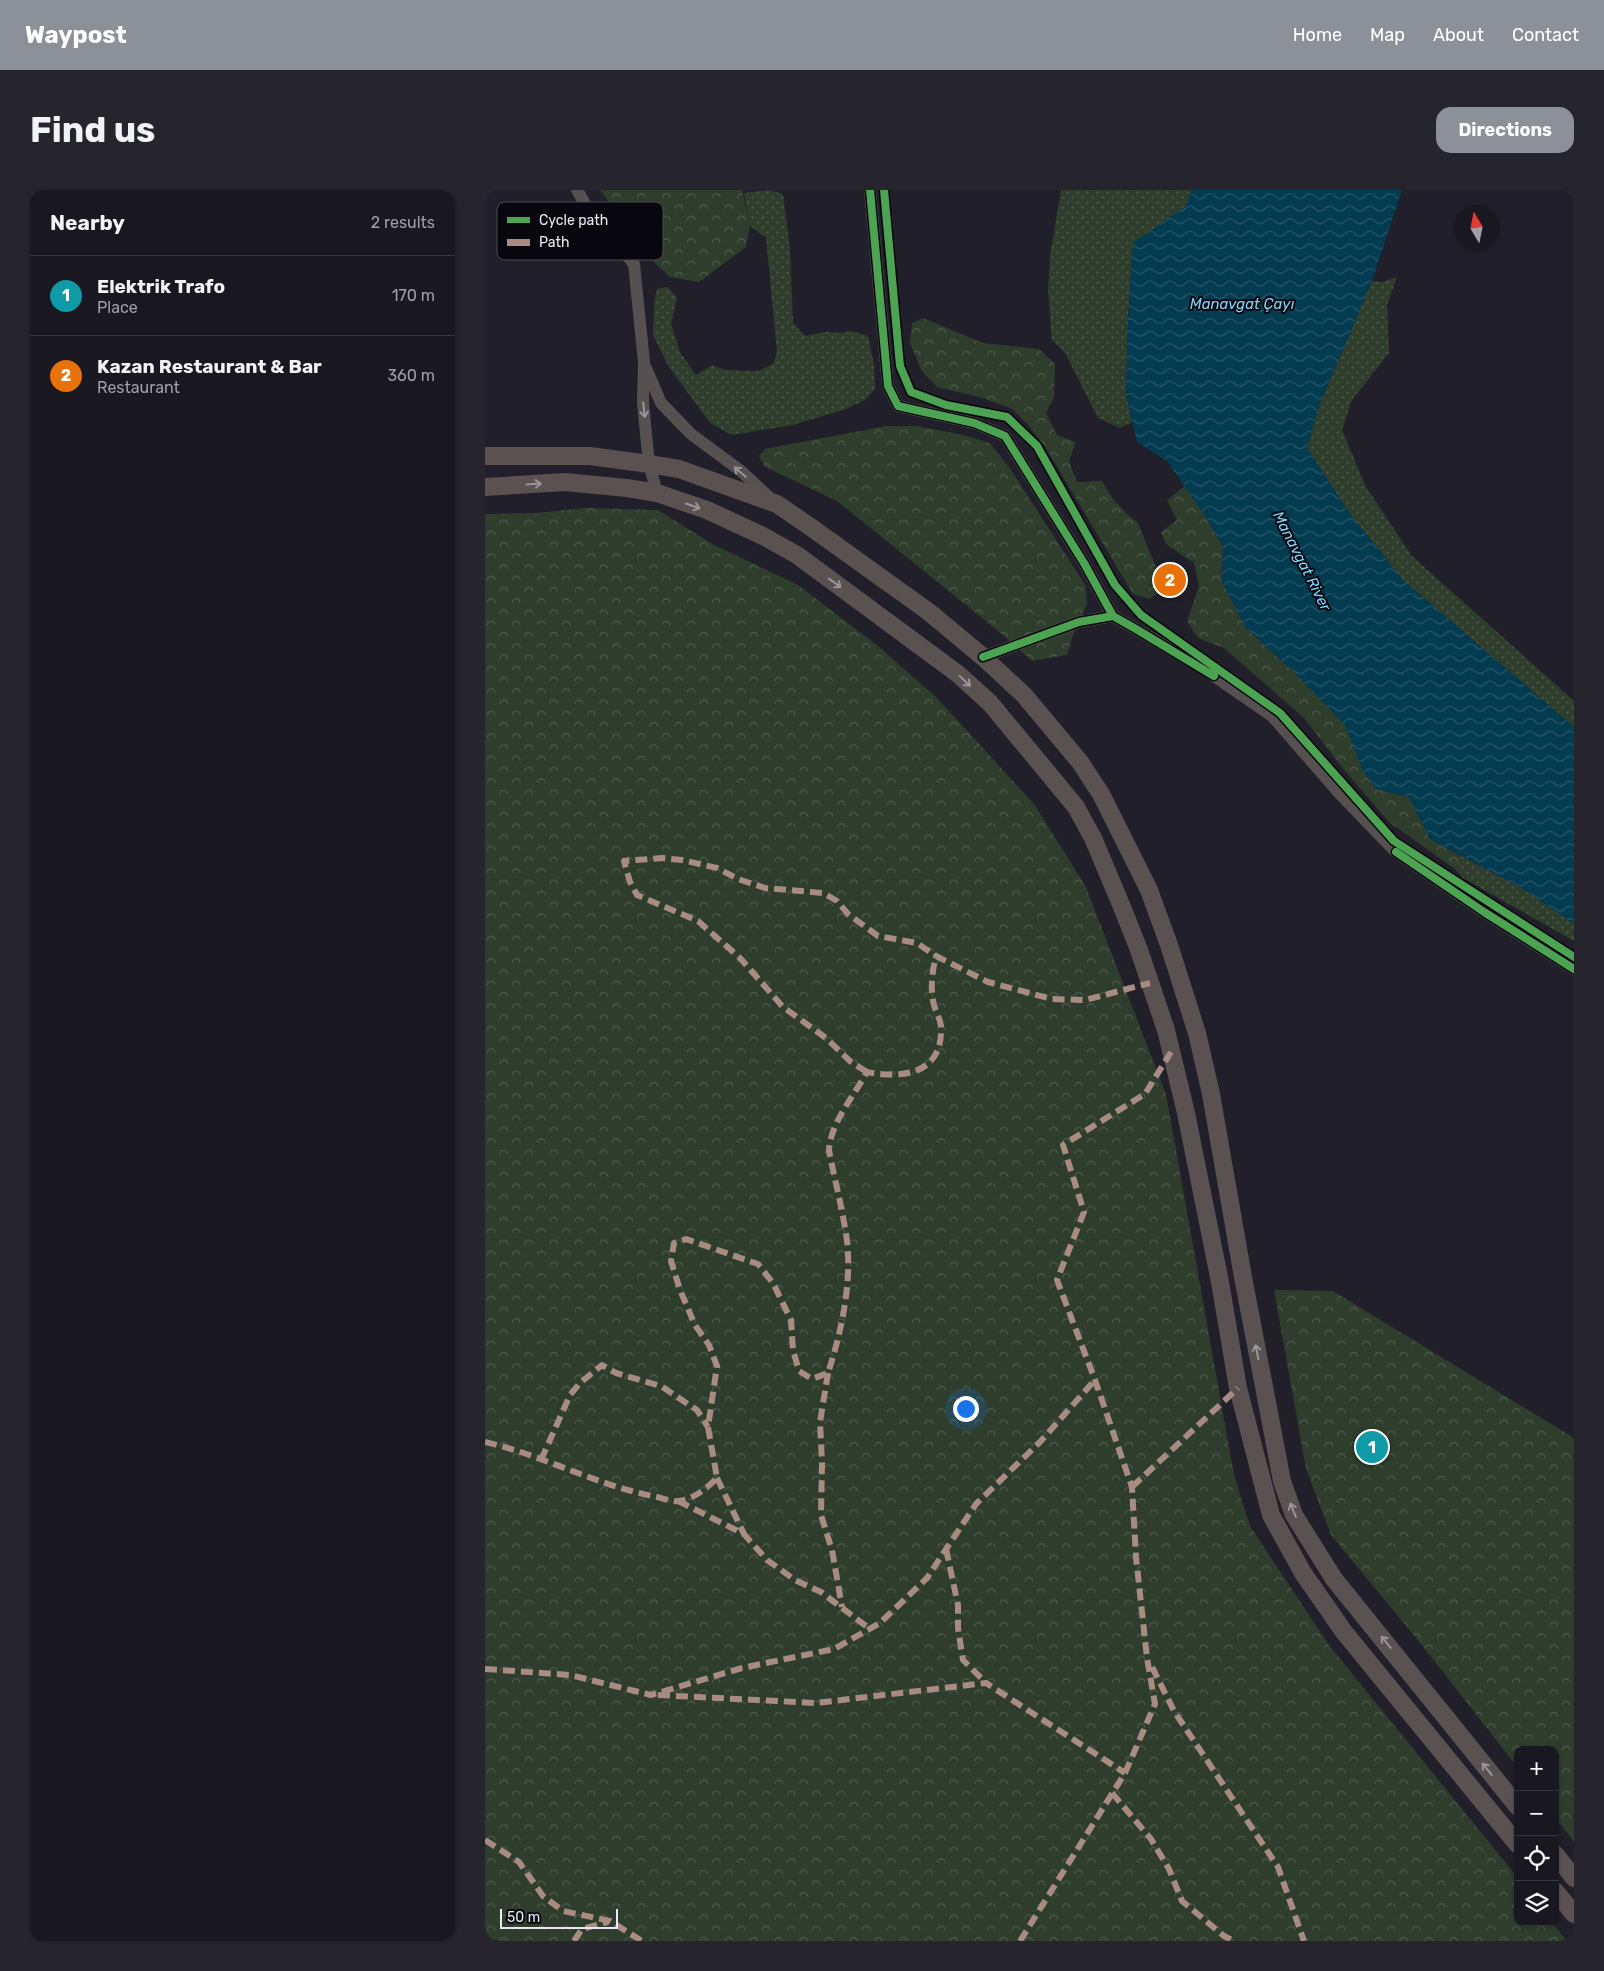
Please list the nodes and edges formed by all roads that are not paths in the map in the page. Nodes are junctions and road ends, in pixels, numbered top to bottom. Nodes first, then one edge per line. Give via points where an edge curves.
1 (577, 190) edge
2 (870, 190) edge
3 (584, 202) edge
4 (631, 260) edge
5 (644, 362) junction
6 (485, 456) edge
7 (649, 464) junction
8 (485, 487) edge
9 (657, 493) junction
10 (777, 504) junction
11 (1113, 616) junction
12 (983, 656) junction
13 (1574, 969) edge
14 (1514, 1802) edge
15 (1514, 1840) edge
16 (1559, 1859) edge
17 (1574, 1878) edge
18 (1559, 1896) edge
19 (1574, 1914) edge

1 - 3 street
2 - 11 street via 888,386 898,406 973,423 1005,436
4 - 5 street via 634,264
5 -> 7 street via 643,403
10 -> 5 street via 741,471 691,434 661,403
6 - 7 main road via 590,456
7 - 9 street
7 - 10 main road via 679,469
8 -> 9 main road via 565,482
9 -> 15 main road via 707,510 797,555 958,674 989,703 1076,807 1123,907 1166,1030 1218,1273 1237,1388 1271,1515 1303,1573 1344,1632
10 - 12 main road via 929,612
11 - 12 street via 1079,622
11 - 13 street via 1204,669 1271,716 1395,851
14 -> 12 main road via 1334,1579 1294,1515 1282,1482 1211,1094 1197,1033 1169,945 1149,890 1096,786 1024,695
16 - 17 main road
18 - 19 main road

